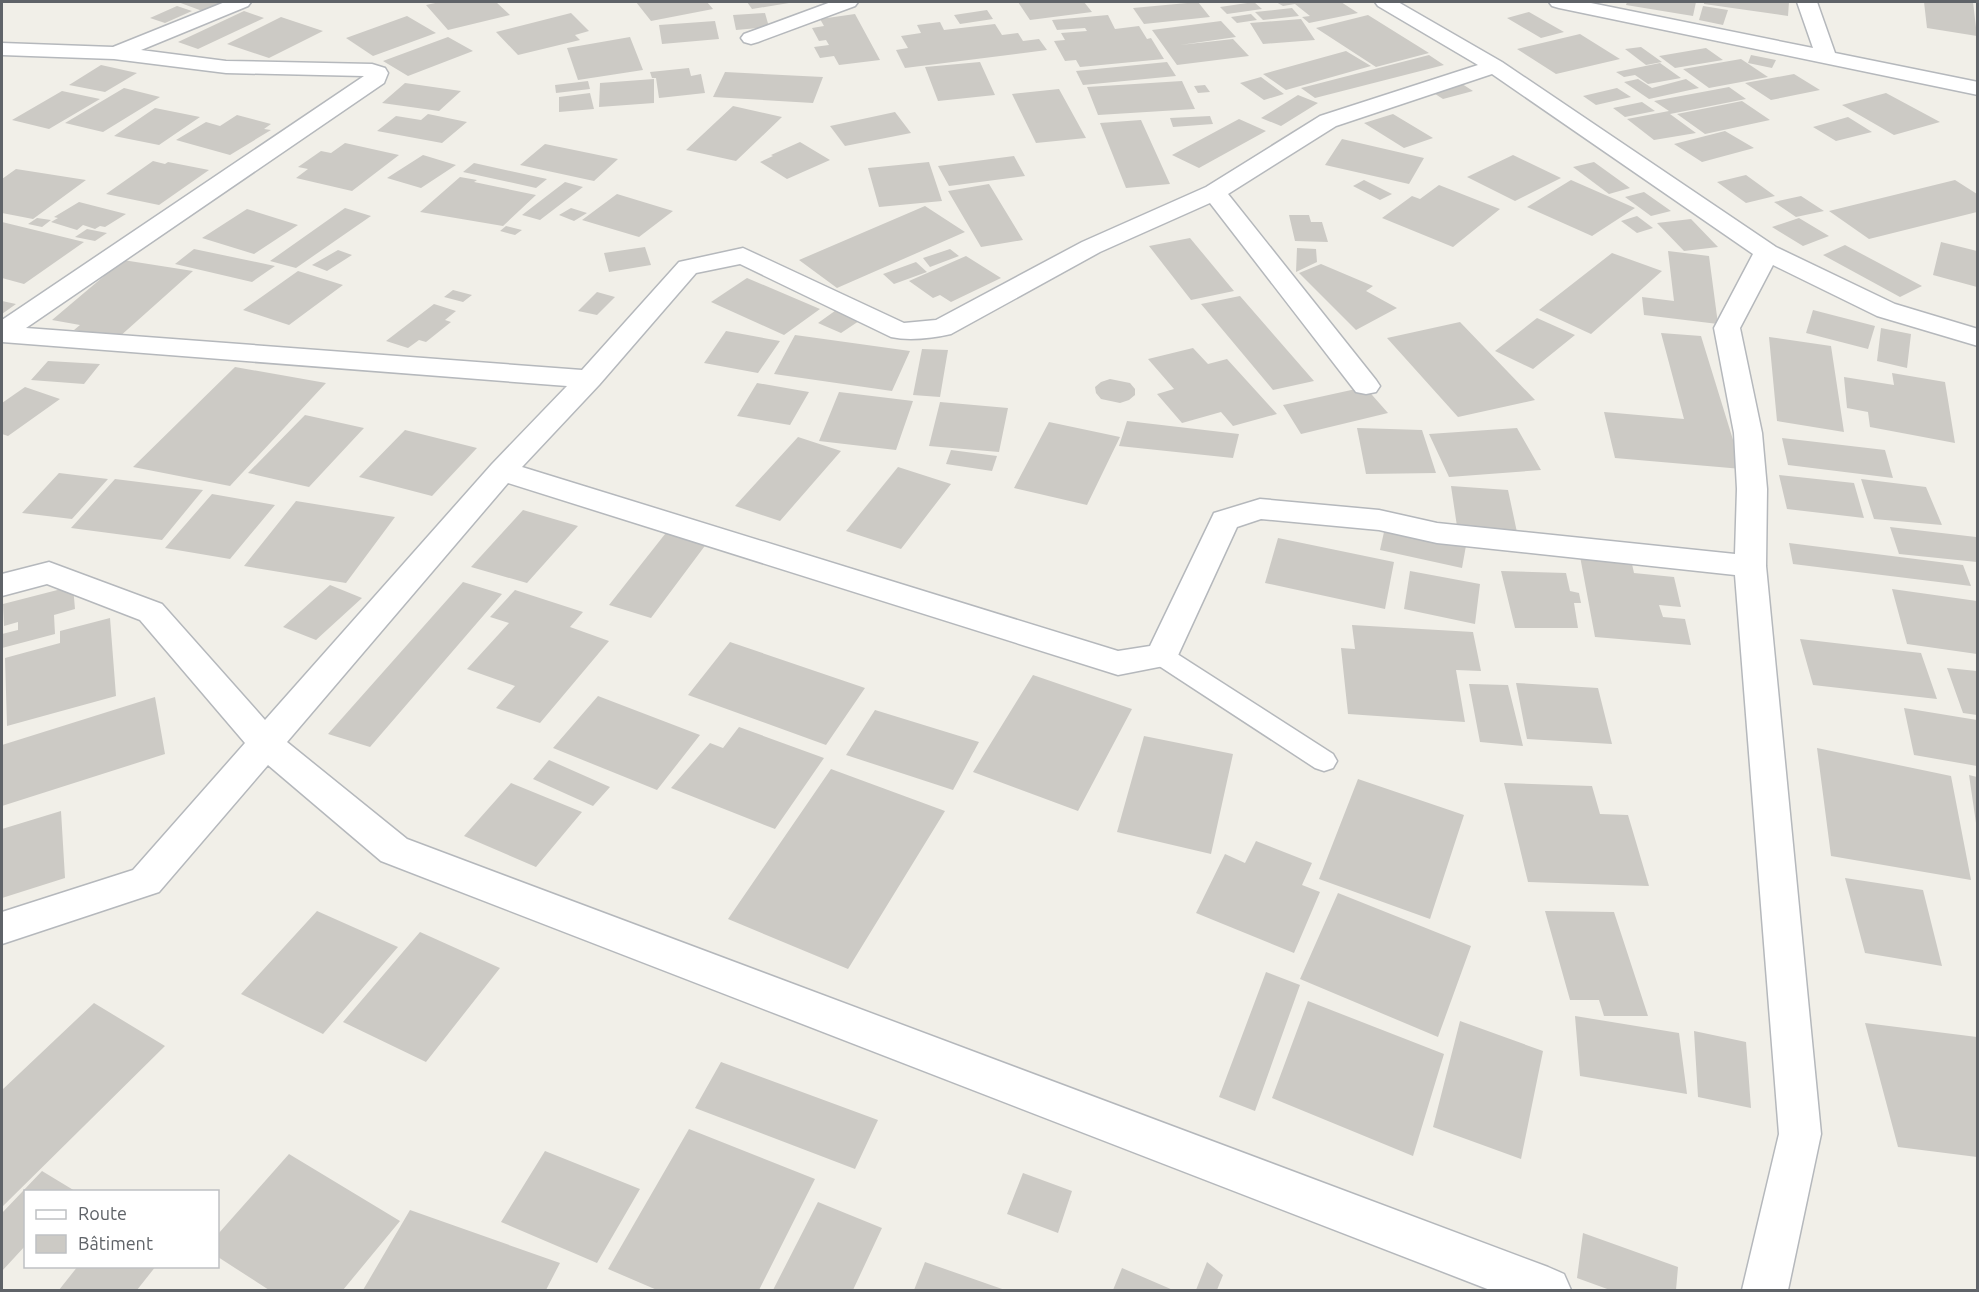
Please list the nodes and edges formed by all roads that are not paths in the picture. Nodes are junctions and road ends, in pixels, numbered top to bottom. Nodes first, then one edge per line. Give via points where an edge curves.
1 (241, 2) edge
2 (849, 2) edge
3 (1385, 2) edge
4 (1559, 2) edge
5 (1807, 2) edge
6 (823, 5) edge
7 (751, 38) dead end
8 (2, 49) edge
9 (114, 53) junction
10 (1826, 57) junction
11 (1495, 66) junction
12 (1977, 89) edge
13 (1214, 192) junction
14 (1767, 252) junction
15 (2, 333) edge
16 (1977, 338) edge
17 (589, 379) junction
18 (1366, 386) dead end
19 (502, 471) junction
20 (1750, 566) junction
21 (2, 585) edge
22 (1162, 656) junction
23 (264, 742) junction
24 (1324, 760) dead end
25 (2, 928) edge
26 (1548, 1290) edge
27 (1765, 1290) edge

1 - 9 street
2 - 6 street
3 - 11 street
4 - 10 street
5 - 10 street
6 - 7 street
8 - 9 street
9 - 15 street via 226,67 377,73 376,78
10 - 12 street
11 - 13 street via 1328,121
11 - 14 street
13 - 17 street via 1091,247 942,328 900,331 744,256 688,267
13 - 18 street
14 - 16 street via 1886,310
14 - 20 street via 1728,328 1748,433 1752,489
15 - 17 street
17 - 19 street
19 - 22 street via 1118,663
19 - 23 street
20 - 22 street via 1437,533 1379,520 1260,509 1225,520
20 - 27 street via 1800,1134
21 - 23 street via 49,573 151,612
22 - 24 lane
23 - 25 street via 146,881
23 - 26 street via 394,850

